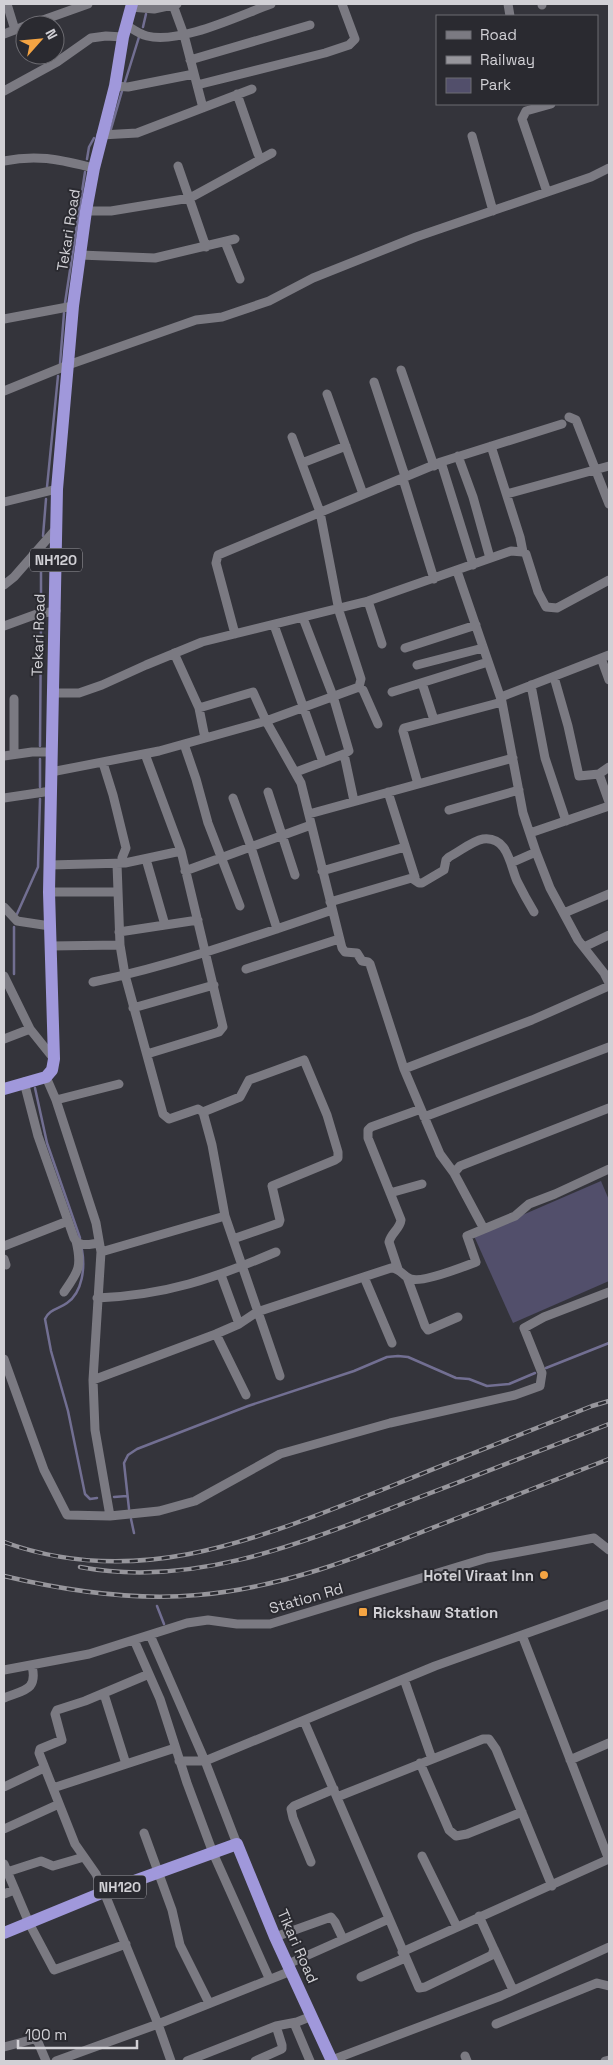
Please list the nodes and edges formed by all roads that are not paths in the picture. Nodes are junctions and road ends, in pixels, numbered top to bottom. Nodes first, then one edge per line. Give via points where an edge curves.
1 (7, 4) edge
2 (88, 4) edge
3 (271, 4) edge
4 (342, 4) edge
5 (175, 5) edge
6 (131, 6) edge
7 (57, 15) edge
8 (310, 25) dead end
9 (15, 30) joint
10 (125, 31) junction
11 (4, 34) edge
12 (184, 35) junction
13 (190, 60) junction
14 (194, 74) junction
15 (197, 85) junction
16 (115, 86) junction
17 (252, 89) dead end
18 (4, 91) edge
19 (237, 94) junction
20 (543, 105) edge
21 (528, 107) edge
22 (204, 108) junction
23 (101, 135) junction
24 (472, 136) dead end
25 (272, 153) dead end
26 (258, 154) dead end
27 (4, 161) edge
28 (178, 166) dead end
29 (94, 168) junction
30 (609, 168) edge
31 (547, 192) junction
32 (190, 198) junction
33 (86, 211) junction
34 (493, 211) junction
35 (235, 239) dead end
36 (225, 242) junction
37 (206, 247) junction
38 (80, 255) junction
39 (240, 279) dead end
40 (73, 306) junction
41 (4, 319) edge
42 (68, 365) junction
43 (401, 370) dead end
44 (374, 382) dead end
45 (4, 391) edge
46 (327, 394) dead end
47 (570, 417) dead end
48 (562, 424) dead end
49 (292, 437) dead end
50 (346, 446) junction
51 (491, 446) junction
52 (458, 456) junction
53 (302, 463) junction
54 (438, 464) junction
55 (609, 466) edge
56 (595, 470) junction
57 (402, 478) junction
58 (57, 490) junction
59 (363, 494) junction
60 (507, 494) junction
61 (4, 502) edge
62 (609, 504) edge
63 (320, 512) junction
64 (56, 529) junction
65 (523, 552) junction
66 (490, 558) junction
67 (472, 565) junction
68 (456, 571) junction
69 (434, 578) junction
70 (609, 580) edge
71 (4, 585) edge
72 (368, 601) junction
73 (339, 608) junction
74 (56, 610) junction
75 (303, 618) junction
76 (274, 625) junction
77 (476, 625) junction
78 (4, 626) edge
79 (236, 634) junction
80 (382, 644) dead end
81 (405, 648) dead end
82 (483, 648) junction
83 (174, 653) junction
84 (605, 657) edge
85 (488, 662) junction
86 (418, 665) dead end
87 (554, 676) junction
88 (609, 680) edge
89 (422, 683) junction
90 (531, 685) junction
91 (359, 687) junction
92 (392, 692) dead end
93 (53, 694) junction
94 (334, 696) junction
95 (14, 699) dead end
96 (502, 700) junction
97 (304, 707) junction
98 (199, 708) junction
99 (434, 720) junction
100 (266, 721) junction
101 (378, 724) dead end
102 (205, 738) junction
103 (184, 744) junction
104 (51, 752) junction
105 (14, 754) junction
106 (145, 754) junction
107 (344, 754) junction
108 (4, 756) edge
109 (513, 758) junction
110 (323, 762) junction
111 (103, 763) junction
112 (609, 767) edge
113 (52, 772) junction
114 (296, 772) junction
115 (599, 774) junction
116 (418, 784) junction
117 (519, 790) junction
118 (52, 791) junction
119 (268, 792) dead end
120 (388, 792) junction
121 (4, 798) edge
122 (233, 798) dead end
123 (354, 802) junction
124 (609, 802) edge
125 (609, 806) edge
126 (449, 810) dead end
127 (309, 814) junction
128 (566, 821) junction
129 (311, 824) junction
130 (530, 833) junction
131 (281, 836) junction
132 (251, 847) junction
133 (405, 847) junction
134 (181, 851) junction
135 (536, 852) junction
136 (222, 858) junction
137 (146, 859) junction
138 (121, 863) junction
139 (511, 863) junction
140 (50, 865) junction
141 (185, 871) junction
142 (322, 871) junction
143 (295, 875) dead end
144 (413, 879) junction
145 (49, 892) junction
146 (118, 892) junction
147 (609, 894) edge
148 (240, 906) dead end
149 (331, 906) junction
150 (4, 908) edge
151 (534, 912) dead end
152 (564, 913) junction
153 (198, 920) junction
154 (165, 925) junction
155 (50, 926) junction
156 (277, 929) junction
157 (119, 932) junction
158 (609, 935) edge
159 (339, 939) junction
160 (120, 945) junction
161 (50, 946) junction
162 (584, 947) junction
163 (205, 953) junction
164 (246, 969) dead end
165 (125, 975) junction
166 (6, 982) edge
167 (93, 982) dead end
168 (609, 984) edge
169 (214, 985) junction
170 (133, 1008) junction
171 (30, 1029) junction
172 (4, 1039) edge
173 (609, 1047) edge
174 (147, 1054) junction
175 (54, 1059) junction
176 (404, 1069) junction
177 (46, 1077) junction
178 (12, 1084) edge
179 (119, 1084) dead end
180 (4, 1094) edge
181 (56, 1100) junction
182 (609, 1108) edge
183 (203, 1112) junction
184 (422, 1113) junction
185 (609, 1169) edge
186 (454, 1173) junction
187 (422, 1184) dead end
188 (390, 1193) junction
189 (225, 1216) junction
190 (68, 1221) junction
191 (484, 1229) junction
192 (233, 1239) junction
193 (76, 1241) junction
194 (4, 1246) edge
195 (100, 1247) junction
196 (276, 1252) dead end
197 (242, 1266) junction
198 (398, 1270) junction
199 (221, 1275) junction
200 (364, 1277) junction
201 (407, 1277) junction
202 (64, 1292) dead end
203 (609, 1292) edge
204 (97, 1298) junction
205 (256, 1312) junction
206 (458, 1317) dead end
207 (239, 1324) junction
208 (216, 1334) junction
209 (392, 1343) dead end
210 (4, 1359) edge
211 (280, 1376) dead end
212 (93, 1380) junction
213 (246, 1394) dead end
214 (110, 1516) junction
215 (609, 1550) edge
216 (609, 1604) edge
217 (150, 1635) junction
218 (522, 1635) junction
219 (134, 1640) junction
220 (32, 1666) junction
221 (4, 1670) edge
222 (149, 1674) junction
223 (404, 1679) junction
224 (104, 1694) junction
225 (4, 1698) edge
226 (304, 1720) junction
227 (609, 1743) edge
228 (175, 1748) junction
229 (432, 1759) junction
230 (570, 1760) junction
231 (179, 1761) junction
232 (205, 1762) junction
233 (420, 1763) junction
234 (126, 1764) junction
235 (44, 1768) junction
236 (4, 1787) edge
237 (53, 1788) junction
238 (335, 1793) junction
239 (59, 1804) junction
240 (522, 1812) junction
241 (4, 1829) edge
242 (144, 1833) dead end
243 (237, 1844) junction
244 (213, 1853) junction
245 (422, 1856) dead end
246 (84, 1858) junction
247 (609, 1860) edge
248 (311, 1862) dead end
249 (5, 1868) edge
250 (158, 1873) junction
251 (552, 1886) junction
252 (14, 1890) junction
253 (104, 1892) junction
254 (4, 1894) edge
255 (480, 1916) junction
256 (389, 1919) junction
257 (29, 1923) junction
258 (456, 1927) junction
259 (4, 1933) edge
260 (276, 1937) junction
261 (343, 1939) junction
262 (126, 1944) junction
263 (609, 1947) edge
264 (494, 1949) junction
265 (403, 1955) junction
266 (289, 1967) junction
267 (361, 1977) dead end
268 (269, 1978) junction
269 (609, 1986) edge
270 (514, 1990) junction
271 (210, 2003) junction
272 (312, 2016) junction
273 (294, 2023) junction
274 (158, 2024) junction
275 (496, 2024) dead end
276 (276, 2026) junction
277 (4, 2047) edge
278 (609, 2060) edge
279 (46, 2061) edge
280 (56, 2061) edge
281 (170, 2061) edge
282 (187, 2061) edge
283 (255, 2061) edge
284 (310, 2061) edge
285 (332, 2061) edge
286 (605, 2061) edge

1 - 9 street
2 - 7 street
3 - 12 street
4 - 15 street via 355,39 352,43 325,53
5 - 6 street via 154,10
5 - 12 street
6 - 10 highway, Tekari Road / NH120
8 - 13 street
9 - 11 street
10 - 12 street via 156,38
10 - 16 highway, Tekari Road / NH120
10 - 18 street via 91,38 57,62
12 - 13 street
13 - 14 street
14 - 15 street
14 - 16 street via 128,87
15 - 22 street
16 - 23 highway, Tekari Road / NH120
17 - 19 street
19 - 22 street
19 - 26 street
20 - 21 street
21 - 31 street via 522,119
22 - 23 street via 137,133
23 - 29 highway, Tekari Road / NH120
24 - 34 street
25 - 32 street
27 - 29 street via 49,157
28 - 32 street
29 - 33 highway, Tekari Road / NH120
30 - 31 street
31 - 34 street
32 - 33 street
32 - 37 street
33 - 38 highway, Tekari Road / NH120
34 - 42 street via 312,278 269,301 222,317 196,320
35 - 36 street
36 - 37 street
36 - 39 street
37 - 38 street via 155,258
38 - 40 highway, Tekari Road / NH120
40 - 41 street
40 - 42 highway, Tekari Road / NH120
42 - 45 street
42 - 58 highway, Tekari Road / NH120
43 - 54 street
44 - 57 street via 405,476
46 - 50 street
47 - 56 street via 576,420
48 - 51 street
49 - 53 street
50 - 53 street
50 - 59 street
51 - 52 street
51 - 60 street
52 - 54 street
52 - 66 street
53 - 63 street
54 - 57 street
54 - 67 street
55 - 56 street
56 - 60 street
56 - 62 street
57 - 59 street
57 - 69 street
58 - 61 street
58 - 64 highway, Tekari Road / NH120
59 - 63 street
60 - 65 street
63 - 73 street
63 - 79 street via 218,555 216,563
64 - 71 street
64 - 74 highway, Tekari Road / NH120
65 - 66 street via 511,551
65 - 70 street via 546,607 556,608
66 - 67 street
67 - 68 street
68 - 69 street
68 - 77 street
69 - 72 street
72 - 73 street
72 - 80 street
73 - 75 street
73 - 91 street via 361,679
74 - 78 street
74 - 93 highway, Tekari Road / NH120
75 - 76 street
75 - 94 street
76 - 79 street
76 - 97 street
77 - 81 street
77 - 82 street
79 - 83 street
82 - 85 street
82 - 86 street
83 - 93 street via 94,688 79,693
83 - 98 street
84 - 87 street
84 - 88 street
85 - 89 street
85 - 96 street
87 - 90 street
87 - 115 street via 577,772 579,776
89 - 92 street
89 - 99 street
90 - 96 street
90 - 128 street via 545,758
91 - 94 street
91 - 101 street
93 - 104 highway, Tekari Road / NH120
94 - 97 street
94 - 107 street via 349,750
95 - 105 street
96 - 99 street
96 - 109 street
97 - 100 street
97 - 110 street
98 - 100 street via 253,692
98 - 102 street
99 - 116 street via 407,726 403,730
100 - 102 street
100 - 114 street
102 - 103 street
103 - 106 street
103 - 136 street
104 - 105 street
104 - 113 highway, Tekari Road / NH120
105 - 108 street
106 - 111 street
106 - 134 street
107 - 110 street
107 - 123 street
109 - 116 street
109 - 117 street
110 - 114 street
111 - 113 street
111 - 138 street via 126,848
112 - 115 street
113 - 118 highway, Tekari Road / NH120
114 - 127 street
115 - 124 street
116 - 120 street
117 - 126 street
117 - 130 street
118 - 121 street
118 - 140 highway, Tekari Road / NH120
119 - 131 street
120 - 123 street
120 - 133 street
122 - 132 street
123 - 127 street
125 - 128 street
127 - 129 street
128 - 130 street
129 - 131 street
129 - 142 street
130 - 135 street
131 - 132 street
131 - 143 street
132 - 136 street
132 - 156 street
133 - 142 street
133 - 144 street via 416,874
134 - 137 street
134 - 141 street
135 - 139 street
135 - 152 street
136 - 141 street
136 - 148 street
137 - 138 street
137 - 154 street
138 - 140 street
138 - 146 street
139 - 144 street via 500,844 483,839 447,859 443,871 421,883
139 - 151 street
140 - 145 highway, Tekari Road / NH120
141 - 153 street
142 - 149 street
144 - 149 street
145 - 146 street
145 - 155 highway, Tekari Road / NH120
146 - 157 street
147 - 152 street
149 - 156 street
149 - 159 street
150 - 155 street via 17,921
152 - 162 street
153 - 154 street
153 - 163 street
154 - 157 street
155 - 161 highway, Tekari Road / NH120
156 - 163 street
157 - 160 street
158 - 162 street
159 - 164 street
159 - 176 street via 345,952 357,953 362,961 370,964
160 - 161 street
160 - 165 street
161 - 175 highway, Tekari Road / NH120
162 - 168 street
163 - 165 street
163 - 169 street
165 - 167 street
165 - 170 street
166 - 171 street
168 - 176 street via 532,1020
169 - 170 street
169 - 174 street via 222,1030
170 - 174 street
171 - 172 street
171 - 175 street
173 - 184 street
174 - 183 street via 164,1116 171,1118 198,1109
175 - 177 highway, Tekari Road / NH120 via 52,1070
176 - 184 street
177 - 178 highway
177 - 181 street
178 - 180 street
178 - 190 street via 38,1136
179 - 181 street
181 - 195 street via 96,1223
182 - 186 street via 460,1166
183 - 189 street
183 - 192 street via 240,1097 247,1081 304,1060 338,1152 335,1160 272,1186 279,1224
184 - 186 street via 440,1154
184 - 188 street via 368,1130 368,1138
185 - 191 street via 528,1204 515,1216
186 - 191 street
187 - 188 street
188 - 198 street via 401,1220 389,1242
189 - 192 street
189 - 195 street
190 - 193 street
190 - 194 street
191 - 201 street via 468,1236 476,1262 418,1281
192 - 197 street
193 - 195 street
193 - 202 street via 80,1266
195 - 204 street
196 - 197 street
197 - 199 street
197 - 205 street
198 - 200 street via 391,1268
198 - 201 street
199 - 204 street via 149,1294
199 - 207 street
200 - 205 street
200 - 209 street
201 - 206 street via 428,1330
203 - 214 street via 524,1328 542,1373 540,1386 280,1454 195,1501 158,1511
204 - 212 street
205 - 207 street
205 - 211 street
207 - 208 street
208 - 212 street
208 - 213 street
210 - 214 street via 44,1470 68,1515
212 - 214 street via 95,1430
215 - 217 street, Station Rd via 594,1538 487,1558 270,1624 208,1620
216 - 218 street
217 - 219 street, Station Rd
217 - 232 street
218 - 223 street
218 - 230 street
219 - 220 street, Station Rd
219 - 222 street
220 - 221 street, Station Rd
220 - 225 street via 34,1682
222 - 224 street
222 - 228 street
223 - 226 street
223 - 229 street
224 - 234 street
224 - 235 street via 55,1712 62,1740 39,1751
226 - 232 street
226 - 238 street
227 - 230 street
228 - 231 street
228 - 234 street
229 - 233 street
229 - 240 street via 489,1739
230 - 247 street
231 - 232 street
231 - 244 street
232 - 243 street
233 - 238 street
233 - 240 street via 449,1830 456,1836
234 - 237 street
235 - 236 street
235 - 237 street
237 - 239 street
238 - 248 street via 291,1809
238 - 256 street
239 - 241 street
239 - 246 street
240 - 251 street
242 - 250 street
243 - 244 highway, NH120
243 - 260 highway, Tikari Road
244 - 250 highway, NH120
244 - 268 street
245 - 258 street
246 - 249 street via 53,1866 41,1861
246 - 253 street
247 - 251 street
249 - 252 street
250 - 253 highway, NH120
250 - 271 street via 172,1910 180,1946
251 - 255 street
252 - 254 street
252 - 257 street
253 - 257 highway, NH120
253 - 262 street
255 - 258 street
255 - 264 street
256 - 261 street
256 - 265 street
257 - 259 highway, NH120
257 - 262 street via 54,1970
258 - 265 street
260 - 261 street via 331,1917
260 - 266 highway, Tikari Road
261 - 266 street
262 - 274 street
263 - 270 street
264 - 265 street via 487,1958 422,1988 417,1986
264 - 270 street
265 - 267 street
266 - 268 street
266 - 272 highway, Tikari Road
268 - 271 street
269 - 275 street via 597,1983
270 - 285 street
271 - 274 street
272 - 273 street
272 - 285 highway, Tikari Road
273 - 276 street
273 - 284 street
274 - 280 street
274 - 281 street
276 - 282 street
276 - 283 street via 282,2049
277 - 279 street via 34,2039
278 - 286 street

